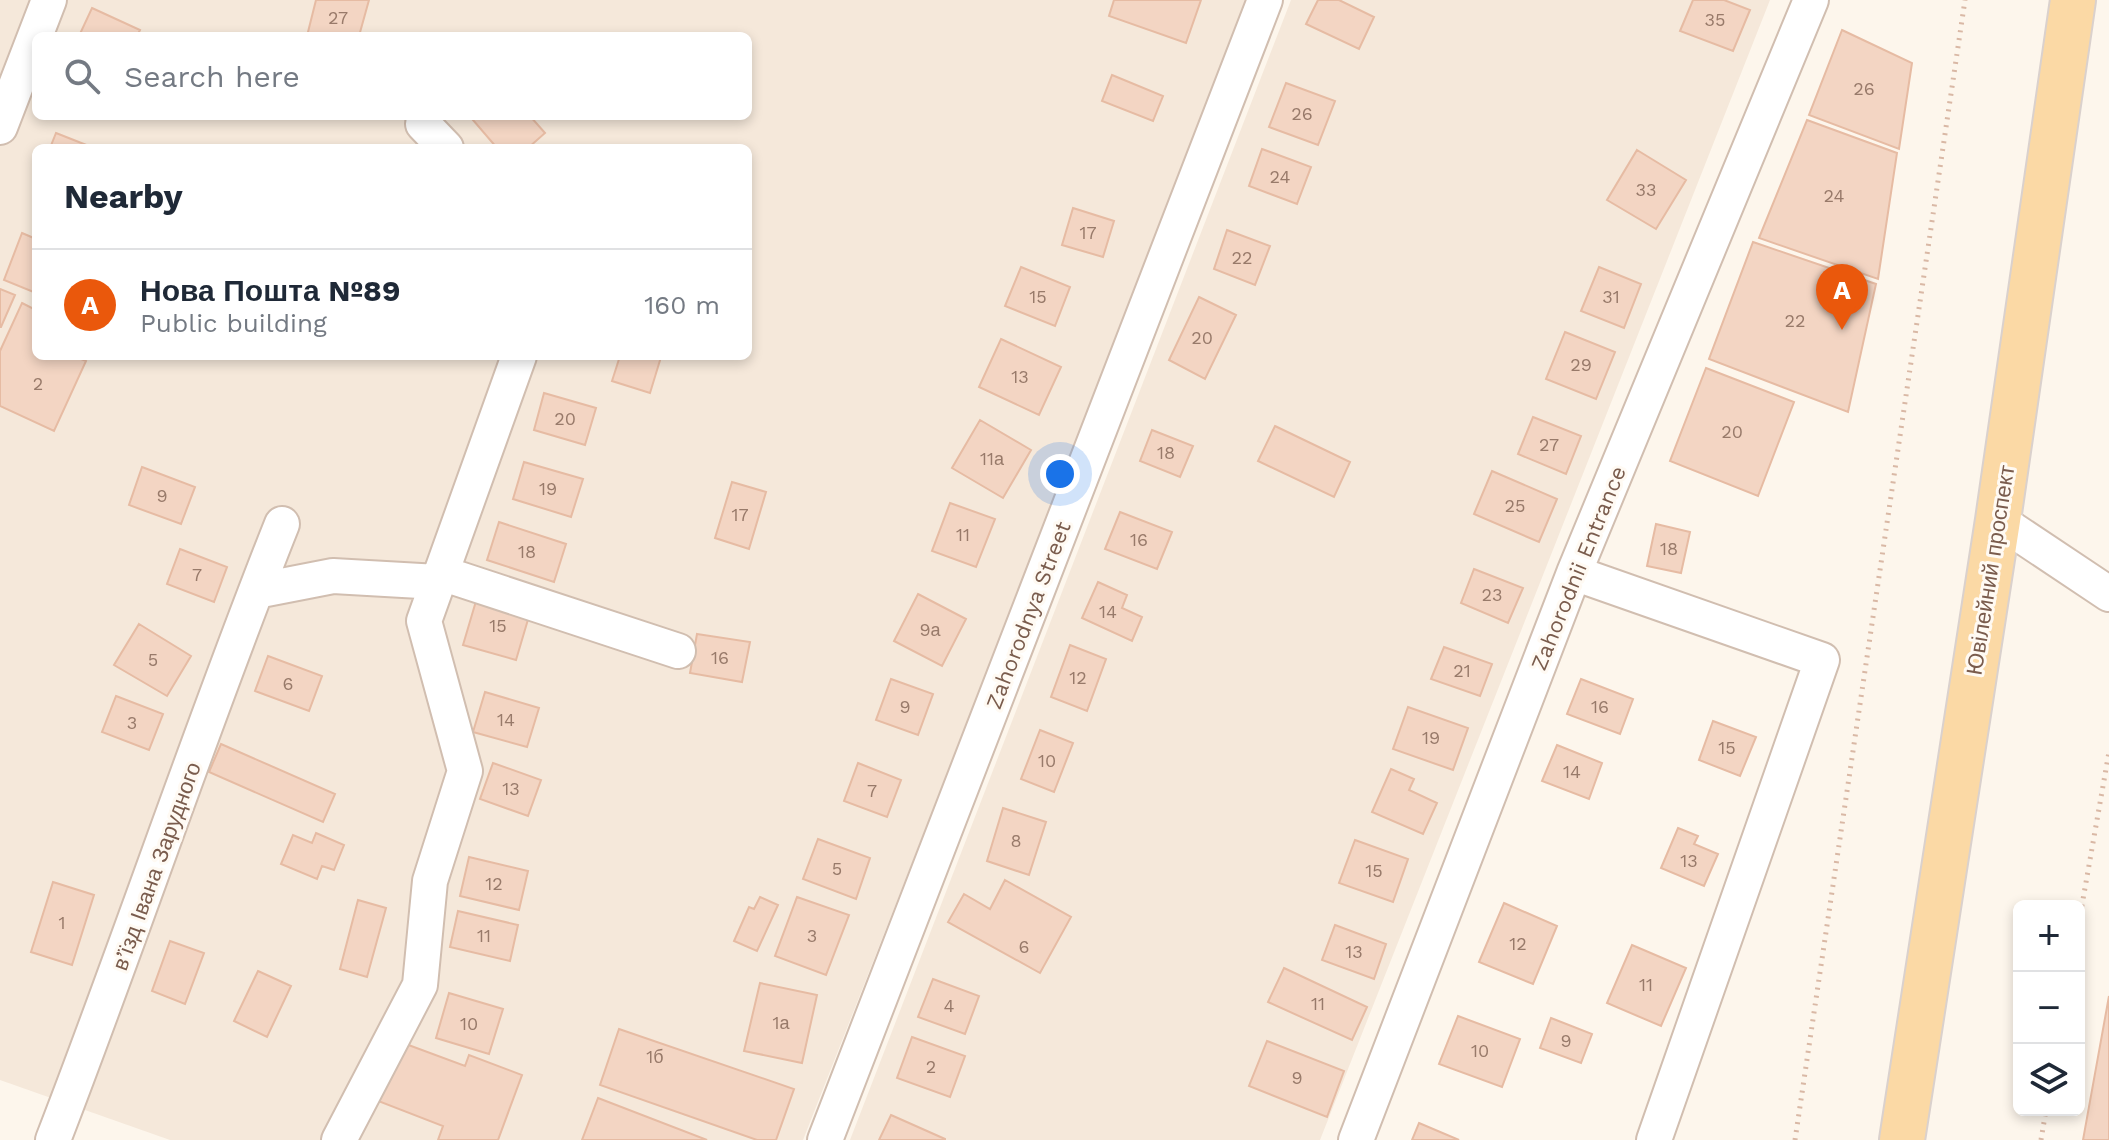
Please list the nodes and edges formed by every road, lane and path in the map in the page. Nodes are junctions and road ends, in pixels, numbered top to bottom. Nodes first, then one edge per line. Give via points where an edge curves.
1 (49, 0) edge
2 (1265, 0) edge
3 (1811, 0) edge
4 (1965, 0) edge
5 (2073, 0) edge
6 (37, 32) edge
7 (32, 44) edge
8 (0, 127) edge
9 (518, 360) edge
10 (1998, 520) junction
11 (282, 524) dead end
12 (1574, 573) junction
13 (440, 578) junction
14 (256, 591) junction
15 (2109, 594) edge
16 (678, 651) dead end
17 (2109, 752) edge
18 (2083, 900) edge
19 (2045, 1116) edge
20 (53, 1140) edge
21 (339, 1140) edge
22 (825, 1140) edge
23 (1356, 1140) edge
24 (1654, 1140) edge
25 (1795, 1140) edge
26 (1902, 1140) edge
27 (2041, 1140) edge

1 - 6 street
2 - 22 street, Zahorodnya Street
3 - 12 street, Zahorodnii Entrance
4 - 25 path
5 - 10 main road, Ювілейний проспект
7 - 8 street
9 - 13 street
10 - 15 street
10 - 26 main road, Ювілейний проспект
11 - 14 street, в’їзд Івана Зарудного
12 - 23 street, Zahorodnii Entrance
12 - 24 street via 1822,660
13 - 14 street via 333,576
13 - 16 street
13 - 21 street via 424,621 465,771 430,881 420,985
14 - 20 street, в’їзд Івана Зарудного
17 - 18 path
19 - 27 path

